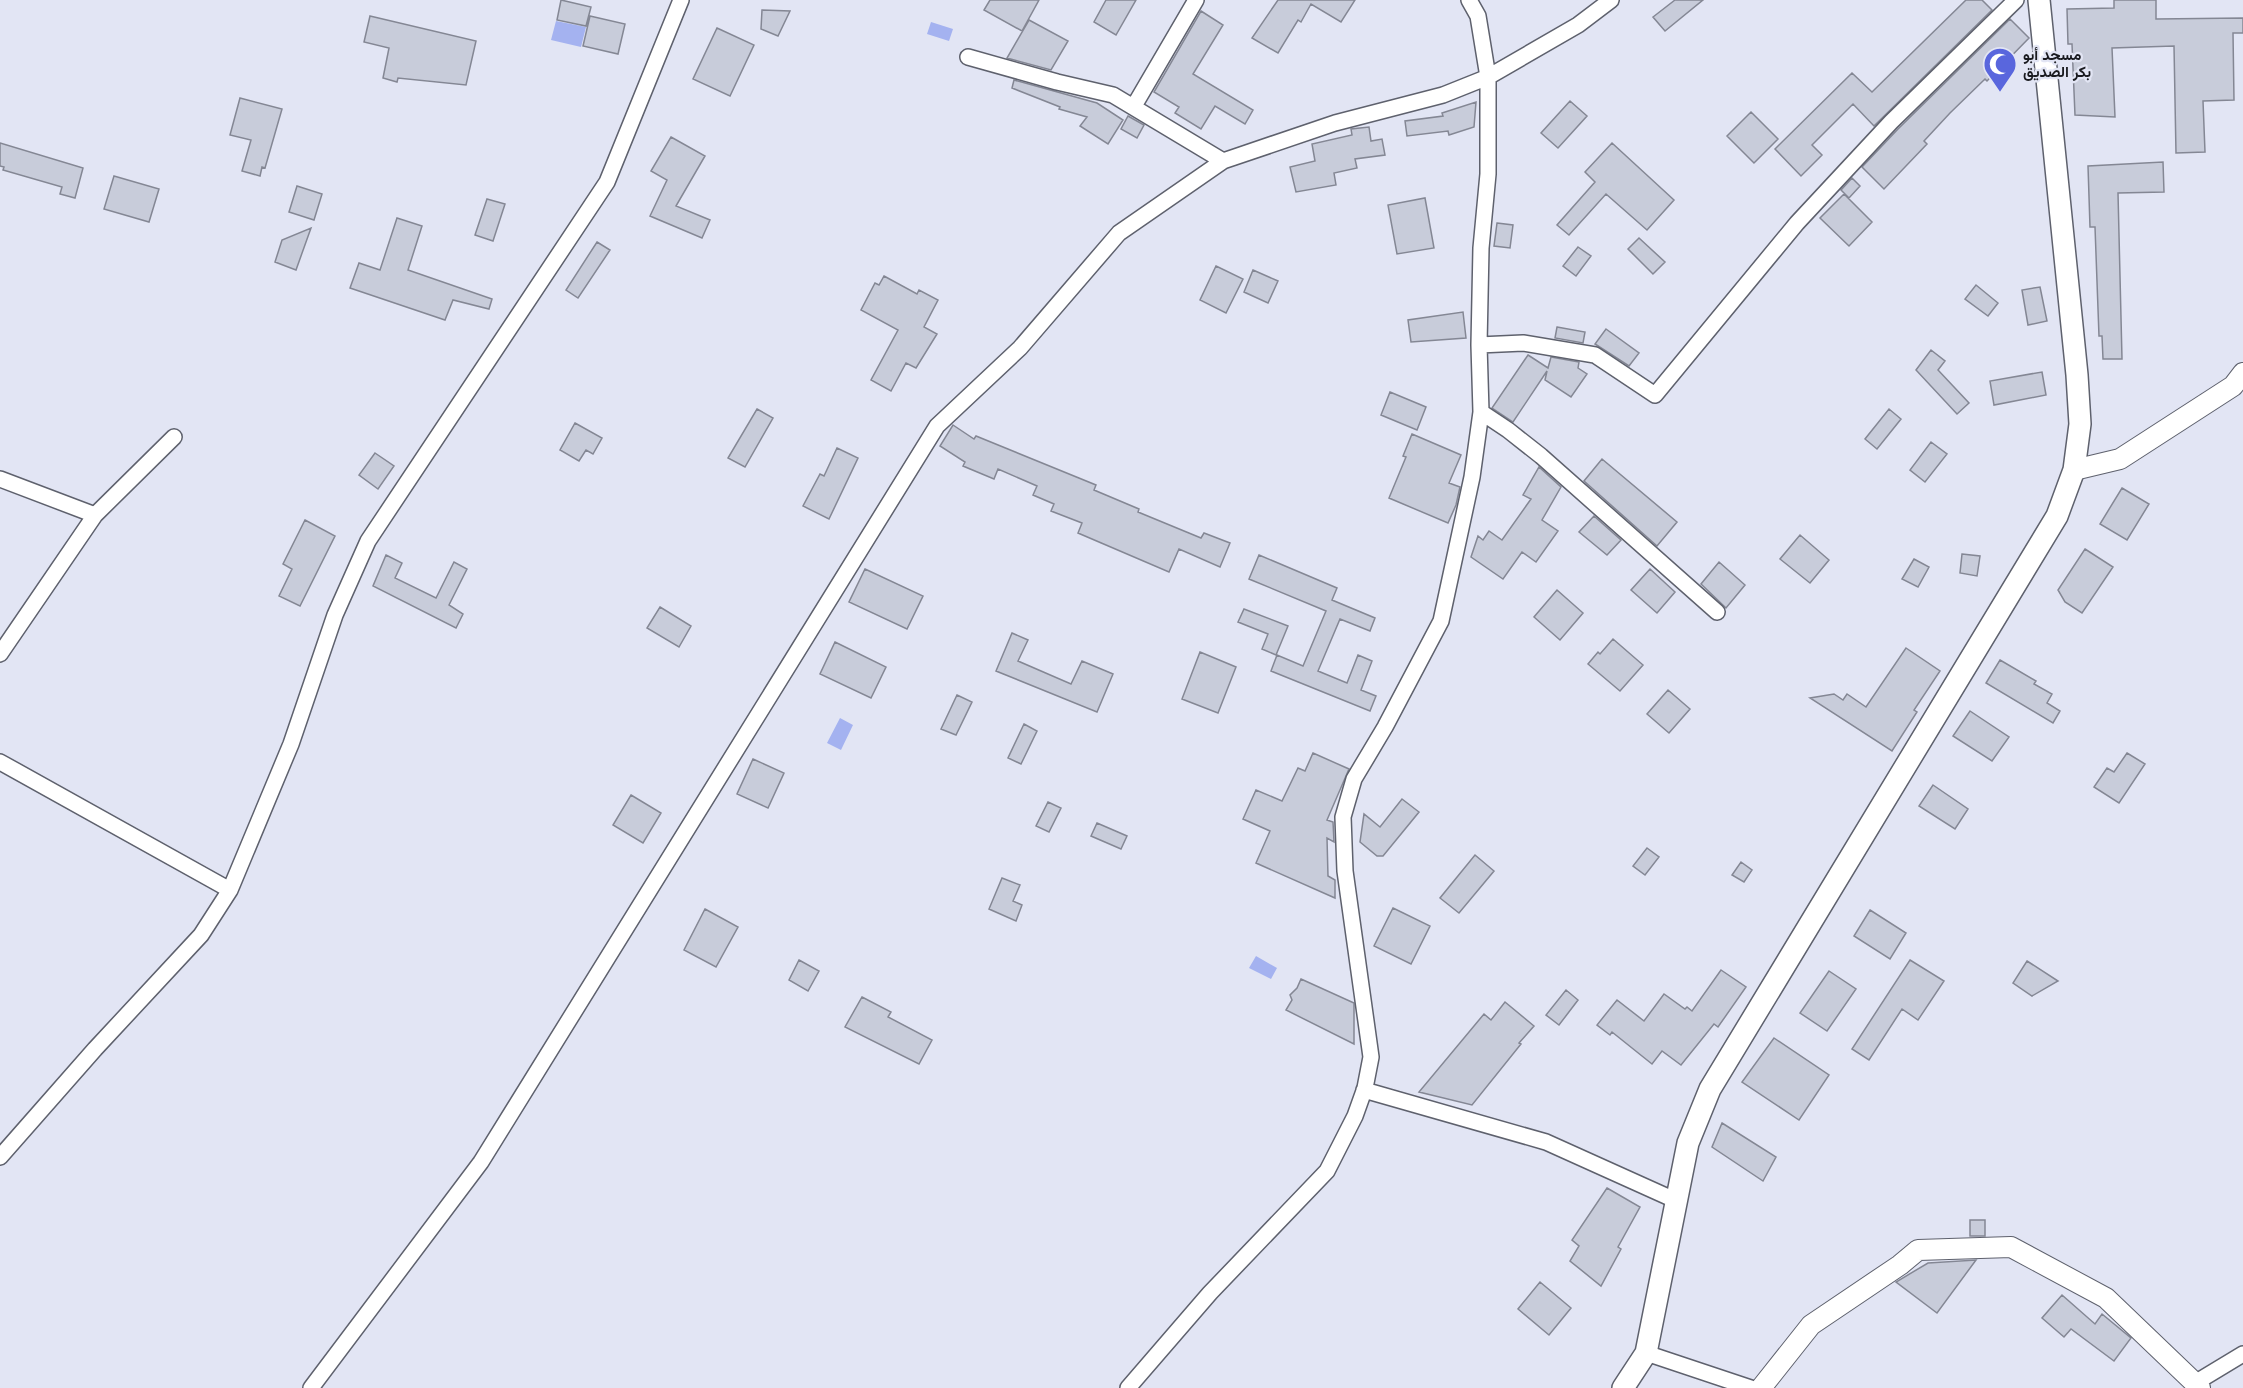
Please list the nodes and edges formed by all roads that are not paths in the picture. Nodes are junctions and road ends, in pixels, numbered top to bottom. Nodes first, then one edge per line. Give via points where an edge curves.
1 (681, 0) edge
2 (1196, 0) edge
3 (1469, 0) edge
4 (1611, 0) edge
5 (2016, 0) edge
6 (2039, 0) edge
7 (968, 57) dead end
8 (1488, 77) junction
9 (1134, 106) junction
10 (1223, 161) junction
11 (1479, 345) junction
12 (2243, 373) edge
13 (1481, 412) junction
14 (174, 437) dead end
15 (2074, 470) junction
16 (0, 479) edge
17 (95, 515) junction
18 (1717, 612) dead end
19 (0, 654) edge
20 (0, 762) edge
21 (230, 890) junction
22 (1364, 1090) junction
23 (0, 1157) edge
24 (1677, 1201) junction
25 (1646, 1353) junction
26 (2243, 1354) edge
27 (2198, 1386) edge
28 (311, 1388) edge
29 (1128, 1388) edge
30 (1623, 1388) edge
31 (1751, 1388) edge
32 (1761, 1388) edge

1 - 21 street via 607,182 368,541 335,615 291,744
2 - 9 street
3 - 8 street via 1478,16
4 - 8 street via 1578,25
5 - 11 street via 1891,122 1797,223 1655,395 1595,355 1523,343
6 - 15 main road via 2077,375 2080,424
7 - 9 street via 1113,95
8 - 10 street via 1443,95 1335,123
8 - 11 street via 1488,174 1481,248
9 - 10 street
10 - 28 street via 1119,232 1020,348 937,426 481,1162
11 - 13 street
12 - 15 street via 2233,387 2120,459
13 - 18 street via 1541,456
13 - 22 street via 1472,477 1441,621 1354,779 1343,817 1345,871 1371,1057
14 - 17 street
15 - 24 main road via 2057,516 1710,1089 1688,1143
16 - 17 street
17 - 19 street
20 - 21 street
21 - 23 street via 201,935
22 - 24 street via 1546,1142
22 - 29 street via 1327,1171 1210,1293
24 - 25 main road
25 - 30 main road
25 - 31 street
26 - 27 street
27 - 32 street via 2106,1298 2011,1247 1918,1250 1811,1325

